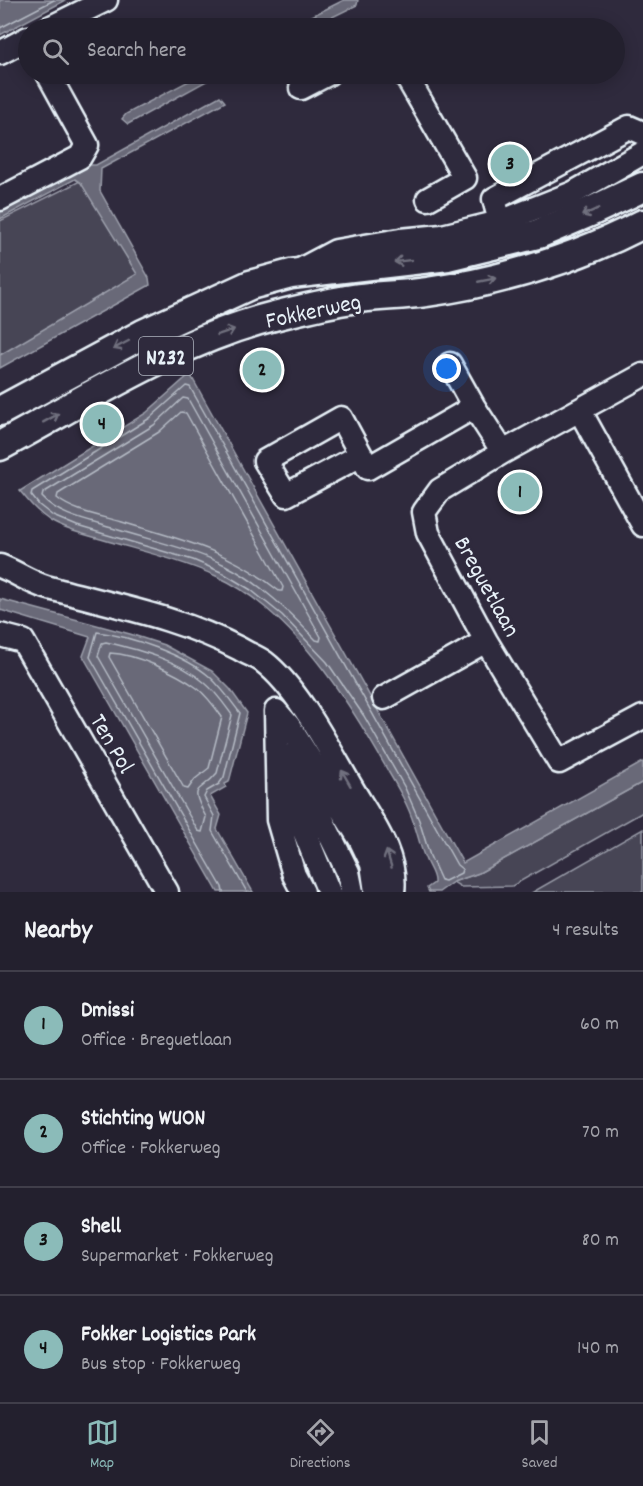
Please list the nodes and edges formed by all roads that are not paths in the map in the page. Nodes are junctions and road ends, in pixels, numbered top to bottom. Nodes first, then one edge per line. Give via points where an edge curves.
1 (106, 0) edge
2 (69, 18) edge
3 (18, 43) edge
4 (0, 53) edge
5 (53, 84) edge
6 (309, 84) edge
7 (411, 84) edge
8 (301, 88) dead end
9 (643, 133) edge
10 (643, 153) edge
11 (643, 187) edge
12 (0, 199) edge
13 (428, 199) dead end
14 (500, 222) junction
15 (643, 224) edge
16 (291, 274) junction
17 (450, 364) dead end
18 (643, 375) edge
19 (474, 407) junction
20 (0, 411) edge
21 (580, 411) junction
22 (0, 446) edge
23 (503, 452) junction
24 (361, 455) dead end
25 (643, 525) edge
26 (4, 563) edge
27 (0, 635) edge
28 (486, 641) junction
29 (384, 698) dead end
30 (276, 711) junction
31 (643, 717) edge
32 (167, 892) edge
33 (291, 892) edge
34 (303, 892) edge
35 (317, 892) edge
36 (328, 892) edge
37 (342, 892) edge
38 (352, 892) edge
39 (362, 892) edge
40 (376, 892) edge
41 (393, 892) edge

1 - 2 street
3 - 4 street
5 - 12 street via 87,145 80,158
6 - 8 street
7 - 13 street via 465,178
9 - 14 street via 629,127 494,199
10 - 14 street, Fokkerweg via 573,193
11 -> 16 main road, Fokkerweg / N232 via 537,234 482,248 448,256
14 - 16 street, Fokkerweg via 442,236 336,251
22 -> 15 main road, Fokkerweg / N232 via 177,350 273,316 346,300 427,292 498,278 551,264 607,243
16 -> 20 main road, Fokkerweg / N232 via 250,285 143,334
17 - 19 street
18 - 21 street, Breguetlaan
19 - 23 street
19 - 24 street via 368,468
21 - 23 street, Breguetlaan
21 - 25 street
23 - 28 street, Breguetlaan via 440,490 424,512 428,533
41 -> 26 street via 395,879 389,855 376,828 315,724 264,662 211,634 42,586
27 - 32 street, Ten Pol via 23,641
28 - 29 street
28 - 31 street, Breguetlaan via 559,762
30 - 33 street via 270,825 284,881
30 - 34 street via 278,820
30 - 35 street via 286,814
30 - 36 street via 295,809
30 - 37 street via 303,803
30 - 38 street via 311,797 348,872
30 - 39 street via 360,867
30 - 40 street via 360,838 372,864

